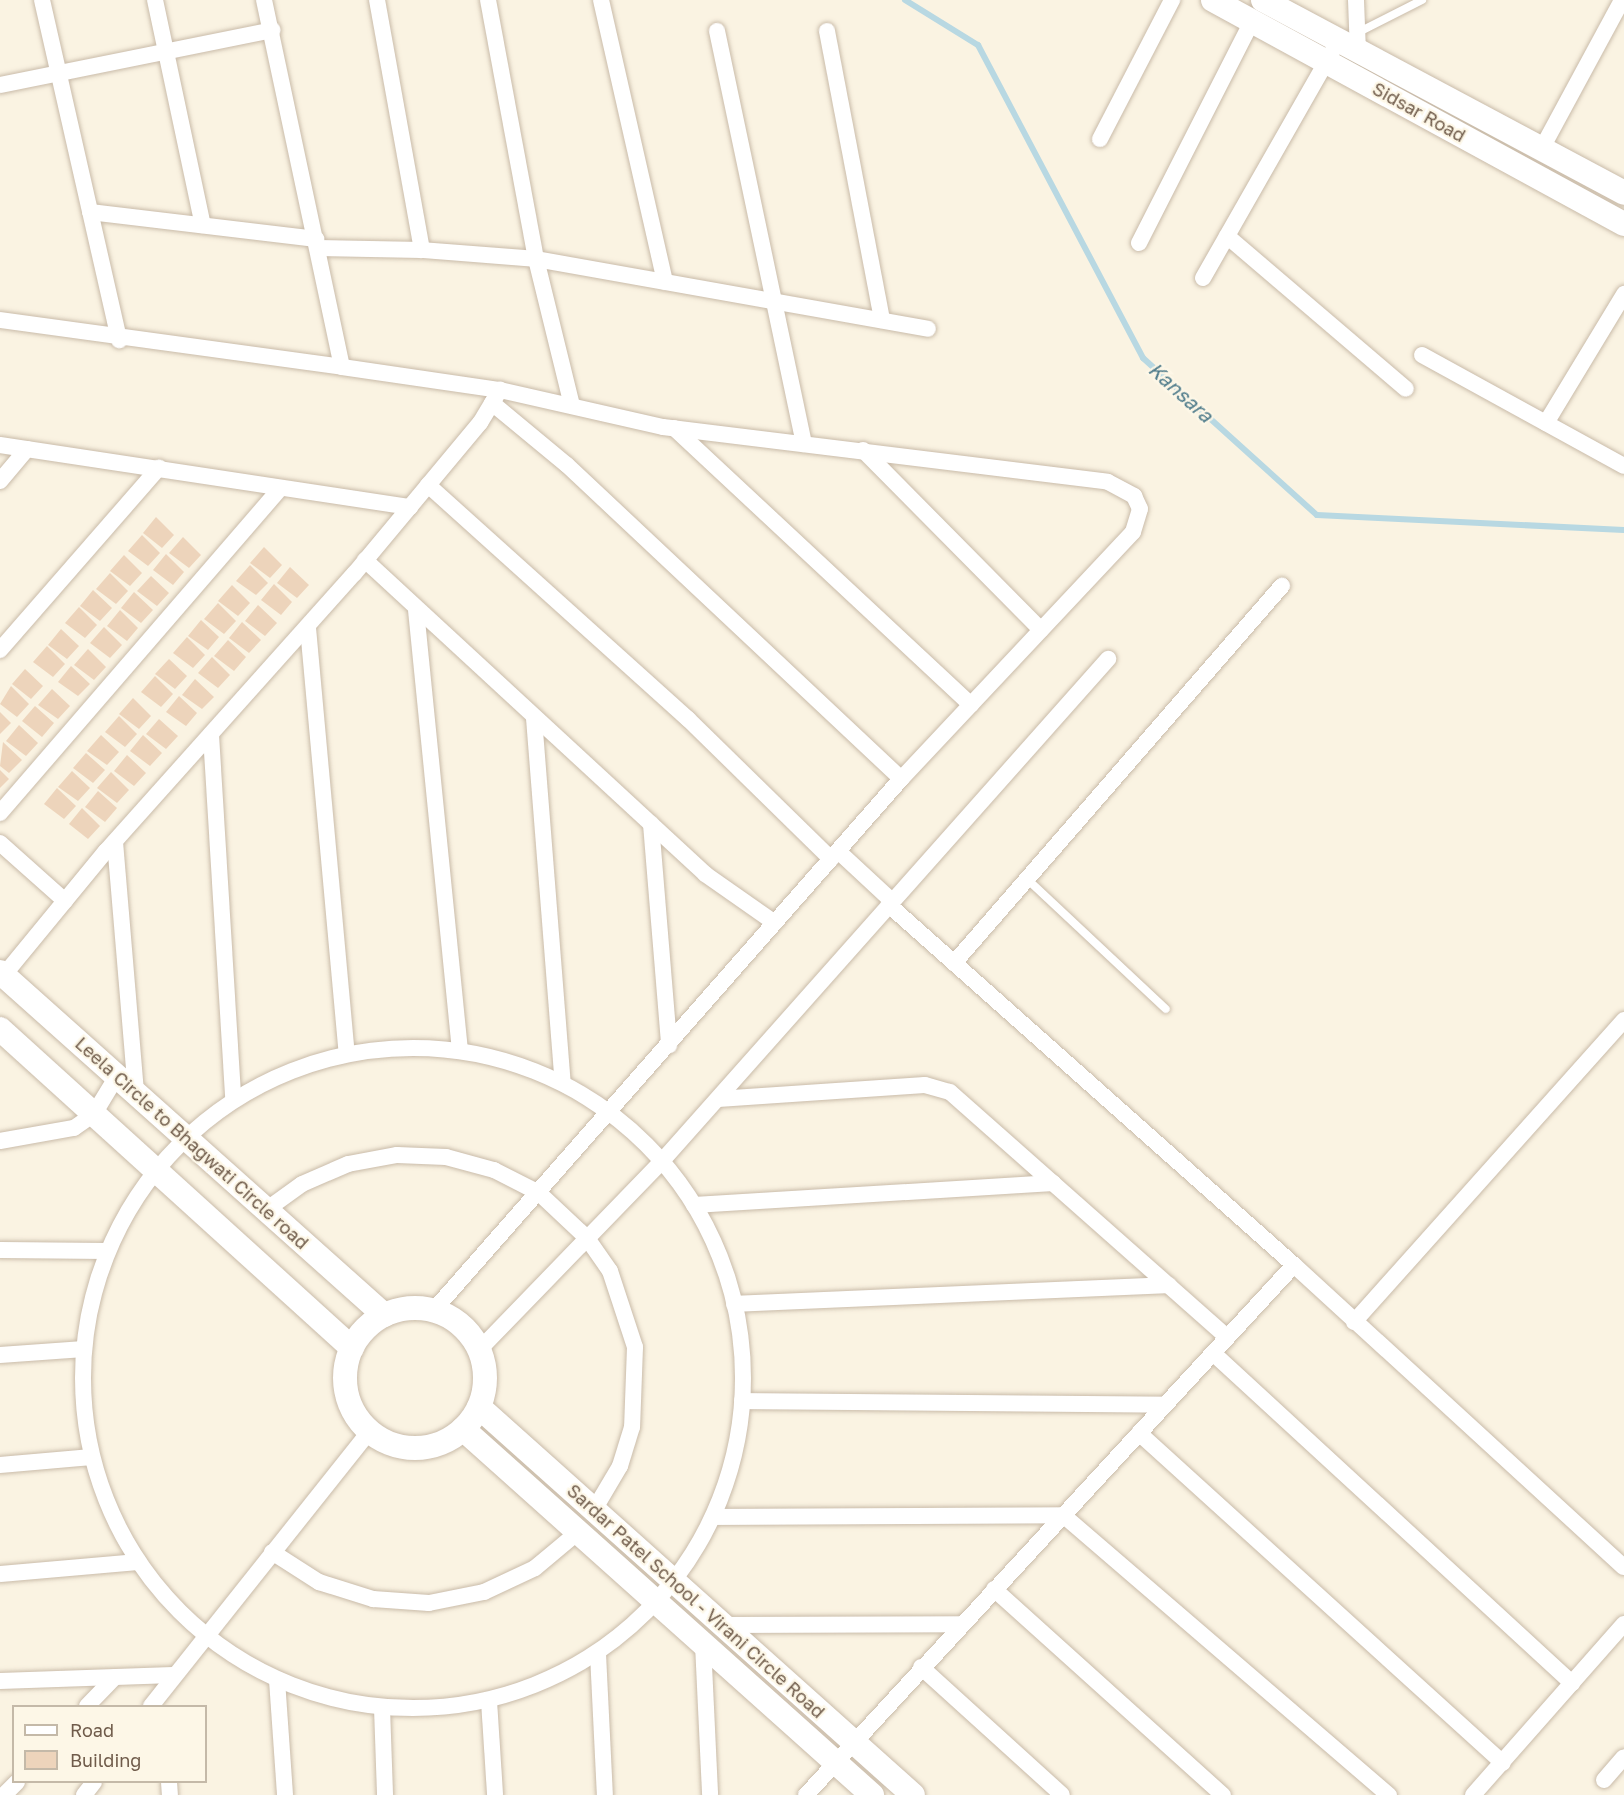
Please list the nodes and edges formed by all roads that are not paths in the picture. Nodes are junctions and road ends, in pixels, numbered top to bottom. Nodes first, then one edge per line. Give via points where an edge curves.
1 (42, 0) edge
2 (155, 0) edge
3 (264, 0) edge
4 (377, 0) edge
5 (488, 0) edge
6 (601, 0) edge
7 (1172, 0) edge
8 (1213, 0) edge
9 (1263, 0) edge
10 (1356, 0) edge
11 (1422, 0) edge
12 (1618, 1) edge
13 (1252, 21) junction
14 (272, 30) junction
15 (717, 31) dead end
16 (826, 31) dead end
17 (1345, 47) junction
18 (166, 50) junction
19 (58, 72) junction
20 (0, 85) edge
21 (1100, 140) dead end
22 (1541, 150) junction
23 (1624, 192) edge
24 (90, 212) junction
25 (1624, 224) edge
26 (203, 225) junction
27 (1227, 236) junction
28 (317, 243) junction
29 (1139, 243) dead end
30 (422, 250) junction
31 (536, 259) junction
32 (1203, 278) dead end
33 (665, 282) junction
34 (1624, 294) edge
35 (774, 301) junction
36 (0, 320) edge
37 (882, 320) junction
38 (928, 329) dead end
39 (119, 340) junction
40 (1422, 355) dead end
41 (342, 367) junction
42 (1406, 389) dead end
43 (496, 397) junction
44 (572, 406) junction
45 (1546, 423) junction
46 (674, 428) junction
47 (804, 444) junction
48 (0, 445) edge
49 (27, 449) junction
50 (863, 450) junction
51 (1624, 466) edge
52 (159, 468) junction
53 (0, 482) edge
54 (428, 486) junction
55 (278, 491) junction
56 (410, 507) junction
57 (365, 560) junction
58 (1282, 586) dead end
59 (416, 610) junction
60 (308, 628) junction
61 (1041, 630) junction
62 (0, 650) edge
63 (1108, 659) dead end
64 (970, 705) junction
65 (534, 718) junction
66 (211, 735) junction
67 (901, 779) junction
68 (0, 813) edge
69 (651, 824) junction
70 (115, 842) junction
71 (0, 843) edge
72 (834, 855) junction
73 (1027, 879) junction
74 (65, 901) junction
75 (890, 903) junction
76 (775, 923) junction
77 (954, 963) junction
78 (2, 974) edge
79 (1166, 1009) dead end
80 (1624, 1020) edge
81 (0, 1029) edge
82 (669, 1045) junction
83 (460, 1050) junction
84 (347, 1053) junction
85 (117, 1076) junction
86 (563, 1083) junction
87 (136, 1093) junction
88 (233, 1099) junction
89 (718, 1099) junction
90 (94, 1113) junction
91 (610, 1113) junction
92 (185, 1137) junction
93 (0, 1141) edge
94 (662, 1161) junction
95 (156, 1170) junction
96 (1053, 1183) junction
97 (539, 1193) junction
98 (694, 1205) junction
99 (266, 1210) junction
100 (587, 1238) junction
101 (0, 1250) edge
102 (107, 1251) junction
103 (1294, 1265) junction
104 (1169, 1285) junction
105 (734, 1304) junction
106 (434, 1310) junction
107 (384, 1315) junction
108 (1354, 1322) junction
109 (1227, 1337) junction
110 (352, 1348) junction
111 (84, 1349) junction
112 (479, 1350) junction
113 (1213, 1353) junction
114 (0, 1354) edge
115 (742, 1401) junction
116 (1165, 1405) junction
117 (479, 1407) junction
118 (463, 1430) junction
119 (370, 1431) junction
120 (1139, 1433) junction
121 (92, 1457) junction
122 (0, 1465) edge
123 (594, 1510) junction
124 (1063, 1515) junction
125 (713, 1518) junction
126 (578, 1532) junction
127 (272, 1552) junction
128 (138, 1562) junction
129 (1624, 1567) edge
130 (0, 1574) edge
131 (674, 1582) junction
132 (994, 1589) junction
133 (657, 1602) junction
134 (961, 1624) junction
135 (1624, 1624) edge
136 (723, 1625) junction
137 (204, 1635) junction
138 (703, 1644) junction
139 (598, 1654) junction
140 (921, 1667) junction
141 (172, 1675) junction
142 (115, 1677) junction
143 (277, 1680) junction
144 (0, 1681) edge
145 (1572, 1683) junction
146 (489, 1701) junction
147 (157, 1703) edge
148 (89, 1705) edge
149 (382, 1708) junction
150 (852, 1741) junction
151 (1624, 1757) edge
152 (834, 1761) junction
153 (1503, 1763) junction
154 (1604, 1780) dead end
155 (16, 1783) edge
156 (93, 1783) edge
157 (0, 1790) edge
158 (5, 1795) edge
159 (84, 1795) edge
160 (285, 1795) edge
161 (385, 1795) edge
162 (495, 1795) edge
163 (605, 1795) edge
164 (710, 1795) edge
165 (806, 1795) edge
166 (872, 1795) edge
167 (913, 1795) edge
168 (1062, 1795) edge
169 (1223, 1795) edge
170 (1389, 1795) edge
171 (1473, 1795) edge

1 - 19 street
2 - 18 street
3 - 14 street
4 - 30 street
5 - 31 street
6 - 33 street
7 - 21 street
8 - 13 street, Sidsar Road
9 - 17 street, Sidsar Road
10 - 17 street
11 - 17 lane
12 - 22 street
13 - 17 street, Sidsar Road
13 - 29 street
14 - 18 street
14 - 28 street
15 - 35 street
16 - 37 street
17 - 22 street, Sidsar Road
17 - 25 street, Sidsar Road
17 - 27 street
18 - 19 street
18 - 26 street
19 - 20 street
19 - 24 street
22 - 23 street, Sidsar Road
24 - 26 street
24 - 39 street
26 - 28 street
27 - 32 street
27 - 42 street
28 - 30 street
28 - 41 street
30 - 31 street
31 - 33 street
31 - 44 street
33 - 35 street
34 - 45 street
35 - 37 street
35 - 47 street
36 - 39 street
37 - 38 street
39 - 41 street
40 - 45 street
41 - 43 street
43 - 44 street
43 - 54 street
43 - 67 street
44 - 46 street
45 - 51 street
46 - 47 street
46 - 64 street
47 - 50 street
48 - 49 street
49 - 52 street
49 - 53 street
50 - 61 street
50 - 61 street via 1108,482 1134,496 1140,509 1133,532
52 - 55 street
52 - 62 street
54 - 56 street
54 - 72 street
55 - 56 street
55 - 68 street
56 - 57 street
57 - 59 street
57 - 60 street
58 - 73 street
59 - 65 street
59 - 83 street
60 - 66 street
60 - 84 street
61 - 64 street
63 - 75 street
64 - 67 street
65 - 69 street
65 - 86 street
66 - 70 street
66 - 88 street
67 - 72 street
69 - 76 street via 705,874
69 - 82 street
70 - 74 street
70 - 87 street
71 - 74 street
72 - 75 street
72 - 76 street
73 - 77 street
73 - 79 lane
74 - 78 street
75 - 77 street
75 - 89 street
76 - 82 street
77 - 103 street
78 - 85 street, Leela Circle to Bhagwati Circle road
80 - 108 street
81 - 90 street
82 - 91 street
83 - 84 street via 403,1047
83 - 86 street via 513,1062
84 - 88 street via 288,1071
85 - 87 street, Leela Circle to Bhagwati Circle road
85 - 90 street
86 - 91 street
87 - 92 street, Leela Circle to Bhagwati Circle road
88 - 92 street
89 - 94 street
89 - 96 street via 939,1087
90 - 93 street via 60,1133
90 - 95 street
91 - 94 street
91 - 97 street
92 - 95 street
92 - 99 street, Leela Circle to Bhagwati Circle road
94 - 98 street
94 - 100 street
95 - 102 street
95 - 110 street
96 - 98 street
96 - 104 street
97 - 99 street via 466,1162 397,1155 348,1164 302,1184
97 - 100 street
97 - 106 street
98 - 105 street
99 - 107 street, Leela Circle to Bhagwati Circle road
100 - 112 street
100 - 123 street via 626,1308 637,1387 620,1466
101 - 102 street
102 - 111 street
103 - 108 street
103 - 109 street
104 - 105 street
104 - 109 street
105 - 115 street
106 - 107 street via 400,1309
106 - 112 street via 469,1333
107 - 110 street
108 - 129 street
109 - 113 street
110 - 119 street via 345,1383 353,1409
111 - 114 street
111 - 121 street via 84,1403
112 - 117 street via 485,1369
113 - 116 street
113 - 145 street
115 - 116 street
115 - 125 street via 733,1461
116 - 120 street
117 - 118 street
117 - 123 street, Sardar Patel School - Virani Circle Road
118 - 119 street via 436,1444 406,1448
118 - 126 street
119 - 127 street
120 - 124 street
120 - 153 street
121 - 122 street
121 - 128 street via 111,1511
123 - 131 street, Sardar Patel School - Virani Circle Road
124 - 125 street
124 - 132 street
124 - 170 street
125 - 131 street
126 - 127 street via 525,1573 484,1592 429,1603 373,1599 319,1582
126 - 133 street
127 - 137 street
128 - 130 street
128 - 137 street
131 - 133 street
131 - 136 street, Sardar Patel School - Virani Circle Road
132 - 134 street
132 - 169 street
133 - 138 street
133 - 139 street
134 - 136 street
134 - 140 street
135 - 145 street
136 - 150 street, Sardar Patel School - Virani Circle Road
137 - 141 street
137 - 143 street
138 - 152 street
138 - 164 street
139 - 146 street via 546,1682
139 - 163 street
140 - 150 street
140 - 168 street
141 - 142 street
141 - 147 street
142 - 144 street
142 - 148 street
143 - 149 street via 328,1699
143 - 160 street
145 - 153 street
146 - 149 street via 436,1709
146 - 162 street
149 - 161 street
150 - 152 street
150 - 167 street, Sardar Patel School - Virani Circle Road
151 - 154 street
152 - 165 street
152 - 166 street
153 - 171 street
155 - 158 street
156 - 159 street
157 - 158 street

